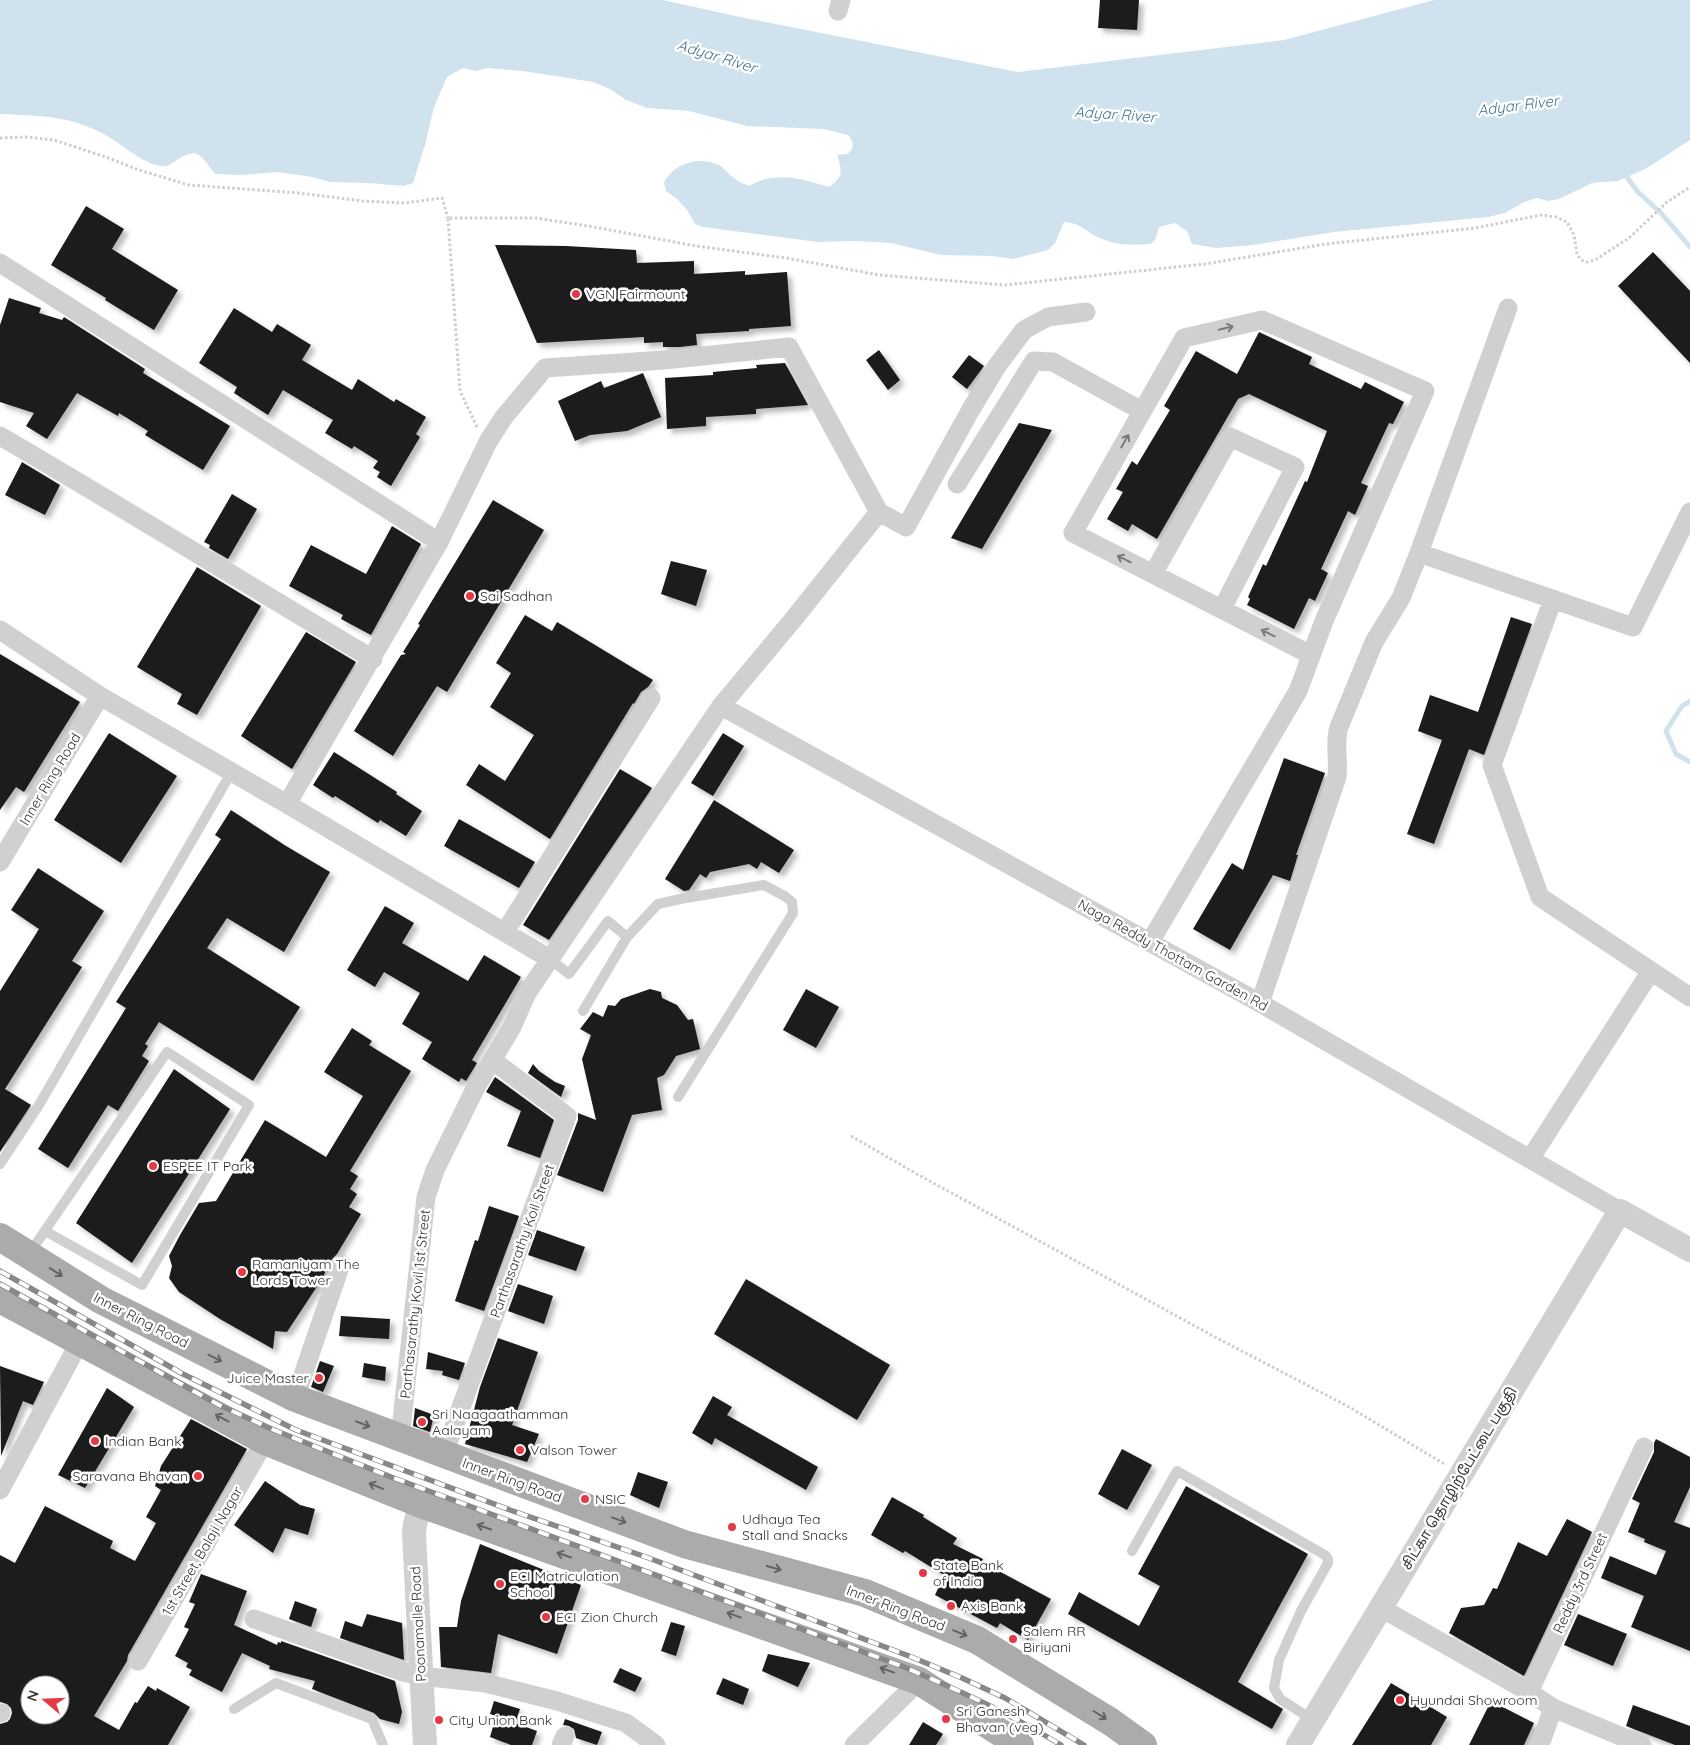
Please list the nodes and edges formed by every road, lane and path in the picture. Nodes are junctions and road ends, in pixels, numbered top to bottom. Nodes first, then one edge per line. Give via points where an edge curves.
1 (0, 138) edge
2 (1690, 187) edge
3 (448, 218) junction
4 (0, 263) edge
5 (1508, 308) dead end
6 (1086, 312) dead end
7 (1142, 411) junction
8 (0, 436) edge
9 (489, 440) junction
10 (957, 484) dead end
11 (879, 512) junction
12 (1690, 512) edge
13 (439, 542) junction
14 (1419, 553) junction
15 (1153, 574) junction
16 (1553, 599) junction
17 (1222, 609) junction
18 (0, 630) edge
19 (1312, 656) junction
20 (373, 658) junction
21 (100, 696) junction
22 (651, 698) dead end
23 (721, 706) junction
24 (231, 773) junction
25 (287, 804) junction
26 (0, 862) edge
27 (505, 932) junction
28 (627, 937) junction
29 (1150, 942) junction
30 (550, 959) junction
31 (1651, 971) junction
32 (1690, 997) edge
33 (1260, 1003) junction
34 (583, 1011) dead end
35 (492, 1060) junction
36 (678, 1097) dead end
37 (850, 1136) dead end
38 (1530, 1158) junction
39 (0, 1164) edge
40 (1620, 1211) junction
41 (45, 1231) junction
42 (0, 1238) edge
43 (1690, 1250) edge
44 (28, 1255) junction
45 (341, 1264) dead end
46 (0, 1300) edge
47 (80, 1341) junction
48 (294, 1398) junction
49 (400, 1439) junction
50 (265, 1441) junction
51 (1644, 1446) dead end
52 (444, 1454) junction
53 (1462, 1474) junction
54 (0, 1490) edge
55 (421, 1504) junction
56 (1132, 1550) dead end
57 (1381, 1608) junction
58 (254, 1619) dead end
59 (138, 1661) dead end
60 (420, 1676) junction
61 (919, 1681) junction
62 (1529, 1692) junction
63 (1553, 1708) junction
64 (234, 1709) dead end
65 (1313, 1720) junction
66 (383, 1745) edge
67 (425, 1745) edge
68 (656, 1745) edge
69 (854, 1745) edge
70 (1020, 1745) edge
71 (1143, 1745) edge
72 (1298, 1745) edge
73 (1540, 1745) edge
74 (1642, 1745) edge

1 - 3 path via 54,140 189,185 363,201 405,203 442,198
2 - 3 path via 1667,202 1629,238 1587,262 1577,254 1574,235 1566,222 1541,215 1475,228 1326,244 1205,264 1005,285 879,275 536,218
3 - 9 path via 460,391 477,427
4 - 13 street
5 - 14 street
6 - 11 street via 1048,317 1024,330 992,373 906,527
7 - 10 street via 1053,362 1034,361
15 -> 7 street via 1073,532
7 -> 19 street via 1184,338 1262,320 1425,391 1324,621
8 - 20 street
9 - 11 street via 545,368 789,347
9 - 13 street
11 - 23 street, Parthasarathy Kovil 1st Street
12 - 16 street via 1633,627
13 - 20 street
14 - 16 street
14 - 33 street via 1400,598 1374,642 1339,727 1337,776
15 - 17 street
15 - 17 street via 1230,437 1295,468
16 - 31 street via 1492,765 1540,897
19 -> 17 street
18 - 21 street
19 - 29 street via 1298,691
20 - 25 street
21 - 24 street
21 - 26 street, Inner Ring Road
22 - 27 street
23 - 29 street, Naga Reddy Thottam Garden Rd
23 - 30 street, Parthasarathy Kovil 1st Street
24 - 25 street
24 - 39 lane via 39,1105
25 - 27 street
27 - 30 street
28 - 30 lane via 608,921 569,974
28 - 34 lane
28 - 36 lane via 658,904 680,899 764,885 792,902 793,913
29 - 33 street, Naga Reddy Thottam Garden Rd
30 - 35 street, Parthasarathy Kovil 1st Street via 527,993
31 - 32 street
31 - 38 street
33 - 38 street, Naga Reddy Thottam Garden Rd
35 - 49 street, Parthasarathy Kovil 1st Street via 435,1170 426,1197
35 - 52 street, Parthasarathy Koil Street via 567,1116
37 - 53 path via 1348,1407
38 - 40 street, Naga Reddy Thottam Garden Rd
40 - 43 street
40 - 53 street, சிட்கா தொழிற்பேட்டை பகுதி
41 - 41 lane via 166,1052 249,1105 142,1284
41 - 44 lane
42 - 44 main road, Inner Ring Road
44 -> 48 main road, Inner Ring Road via 101,1300
45 - 48 street
46 - 47 main road
50 -> 47 main road
47 - 54 street
48 -> 49 main road, Inner Ring Road
49 - 52 main road, Inner Ring Road
55 -> 50 main road
50 - 59 street, 1st Street, Balaji Nagar
51 - 62 street, Reddy 3rd Street
52 -> 71 main road, Inner Ring Road via 684,1544 865,1593 977,1640 1112,1722
53 - 57 street, சிட்கா தொழிற்பேட்டை பகுதி
55 - 60 street, Poonamalle Road via 414,1534
61 -> 55 main road
56 - 65 lane via 1177,1471 1325,1556 1328,1563 1279,1660 1274,1688 1280,1699
57 - 62 street
57 - 65 street, சிட்கா தொழிற்பேட்டை பகுதி
58 - 60 street
60 - 67 street, Poonamalle Road
60 - 68 street via 485,1683 557,1701 626,1724
61 - 69 street
61 - 70 main road
62 - 63 street
63 - 73 street
63 - 74 street
64 - 66 lane via 276,1683 372,1719
65 - 72 street, சிட்கா தொழிற்பேட்டை பகுதி

